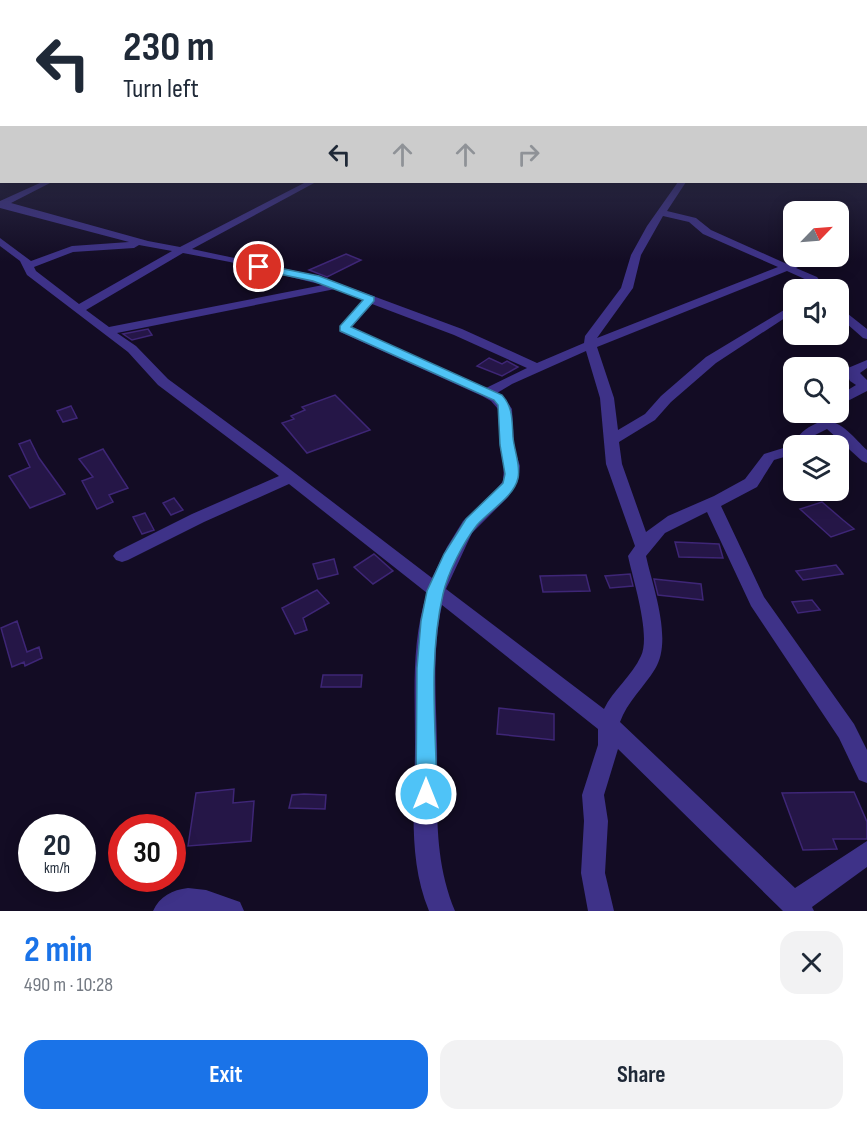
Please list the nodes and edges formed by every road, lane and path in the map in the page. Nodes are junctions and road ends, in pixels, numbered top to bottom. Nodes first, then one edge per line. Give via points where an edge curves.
1 (46, 183) edge
2 (310, 183) edge
3 (681, 183) edge
4 (2, 205) edge
5 (661, 213) junction
6 (0, 242) edge
7 (147, 244) junction
8 (180, 251) junction
9 (29, 265) junction
10 (783, 265) edge
11 (788, 267) joint
12 (813, 279) edge
13 (335, 286) junction
14 (370, 299) junction
15 (78, 310) junction
16 (783, 314) edge
17 (849, 319) edge
18 (106, 331) junction
19 (867, 335) edge
20 (590, 345) junction
21 (867, 364) edge
22 (538, 368) junction
23 (866, 386) edge
24 (487, 393) junction
25 (849, 396) edge
26 (821, 423) edge
27 (831, 423) edge
28 (806, 435) edge
29 (611, 440) junction
30 (783, 452) edge
31 (867, 458) edge
32 (291, 477) junction
33 (712, 505) junction
34 (643, 546) junction
35 (122, 556) dead end
36 (435, 591) junction
37 (608, 725) junction
38 (867, 773) edge
39 (867, 853) edge
40 (797, 908) edge
41 (165, 911) edge
42 (231, 911) edge
43 (442, 911) edge
44 (601, 911) edge

1 - 4 street
2 - 8 street
3 - 5 street
4 - 7 street
5 - 10 street via 687,217 702,224 707,232
5 - 20 street via 636,255 627,288 591,336
6 - 9 street
7 - 8 street
7 - 9 street via 72,249
8 - 13 street via 299,274
8 - 15 street
9 - 15 street via 31,273
11 - 12 street
11 - 20 street
13 - 14 street
13 - 18 street
14 - 22 street
14 - 24 street via 344,328
15 - 18 street
16 - 29 street via 711,360 650,417
17 - 19 street
18 - 32 street via 132,349 163,382
20 - 22 street
20 - 29 street via 607,398
21 - 23 street via 855,368 853,373
22 - 24 street
23 - 25 street
24 - 36 street via 498,397 504,405 512,474 505,490 471,522
26 - 28 street
27 - 31 street
29 - 34 street via 614,464
30 - 33 street via 769,457 750,483
32 - 35 street
32 - 36 street
33 - 34 street via 659,527
33 - 38 street via 757,601 847,731
34 - 37 street via 637,556 654,648 649,662 614,709
36 - 37 street
36 - 43 street via 426,668 426,860
37 - 40 street
37 - 44 street via 609,745 594,795 593,873
39 - 40 street
41 - 42 street via 185,899

